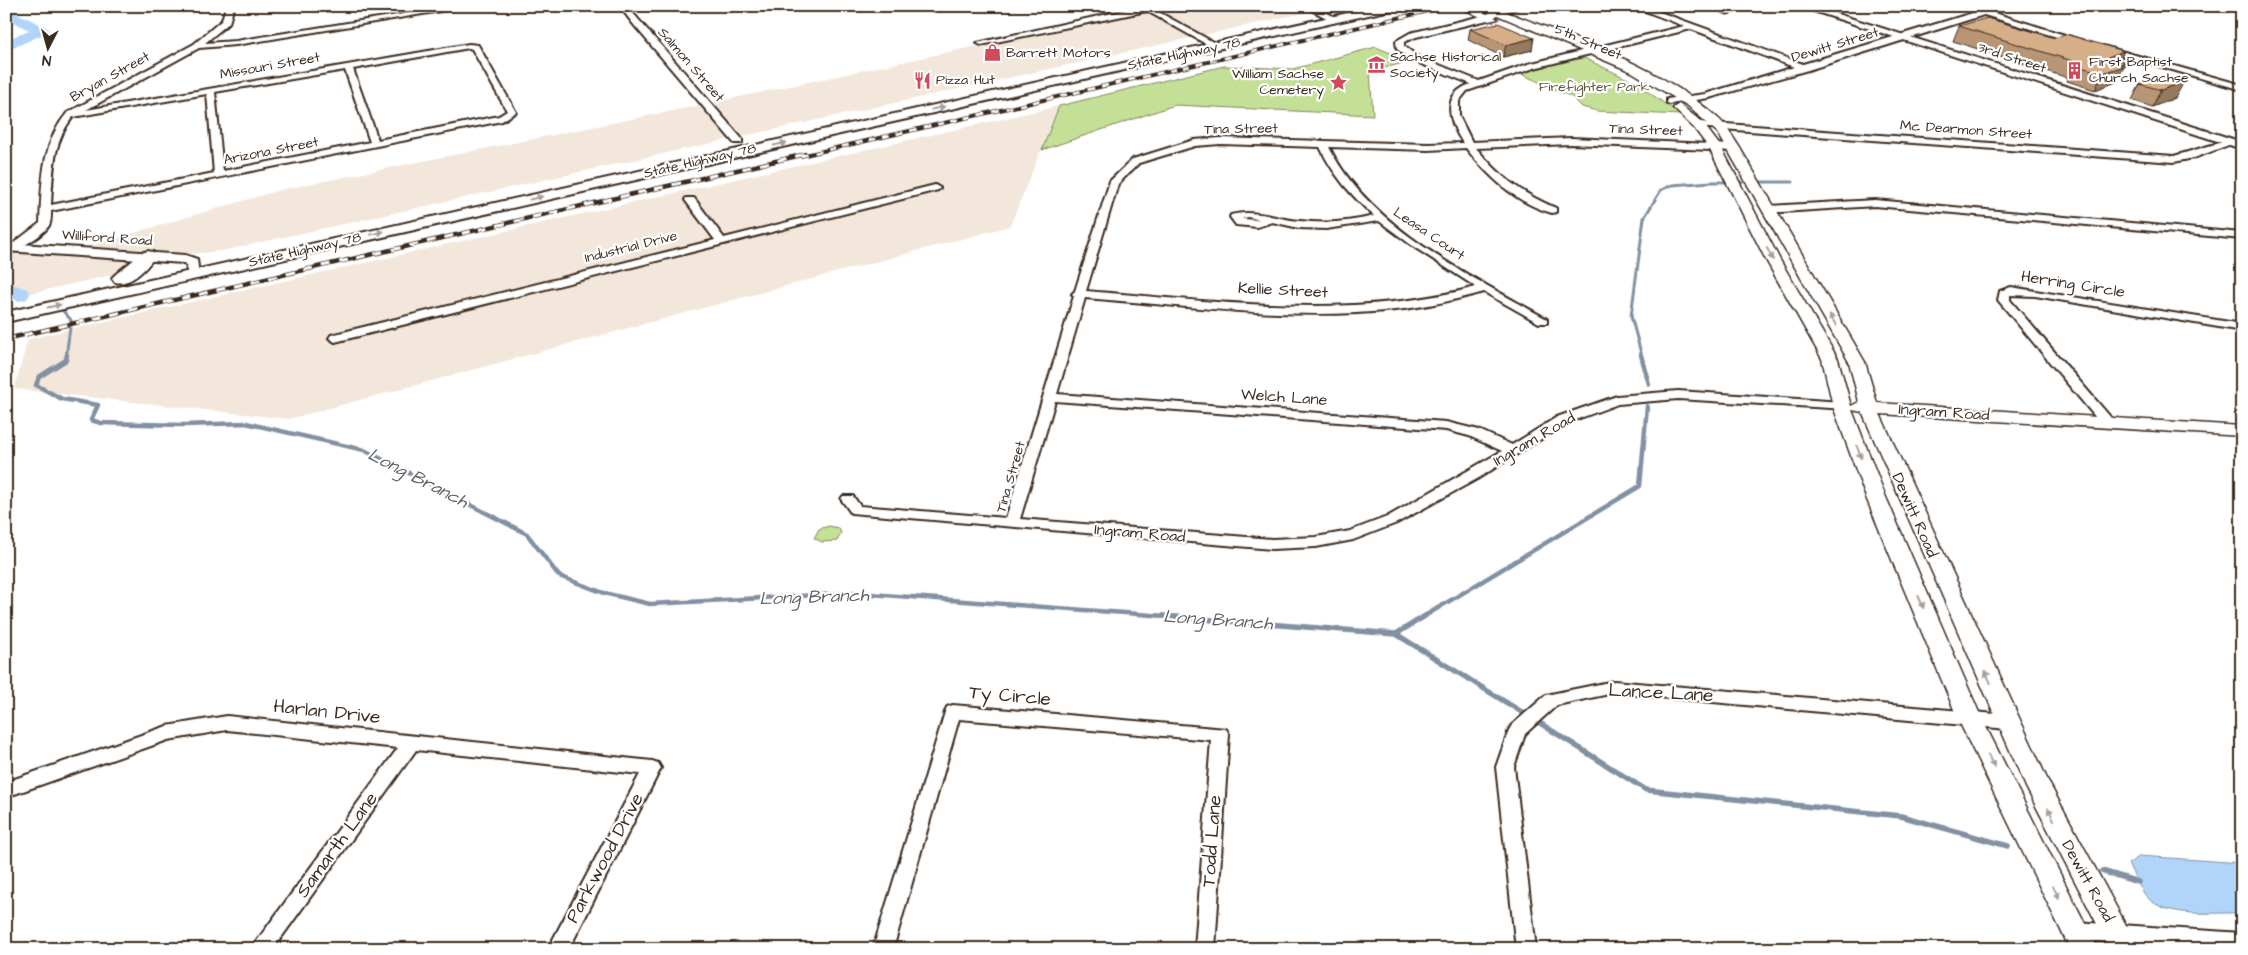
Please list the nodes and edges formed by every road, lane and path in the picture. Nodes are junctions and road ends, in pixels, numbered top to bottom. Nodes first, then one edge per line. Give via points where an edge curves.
1 (230, 6) edge
2 (468, 6) edge
3 (632, 6) edge
4 (1164, 6) edge
5 (1307, 6) edge
6 (1355, 6) edge
7 (1395, 6) edge
8 (1462, 6) edge
9 (1482, 6) edge
10 (1521, 6) edge
11 (1635, 6) edge
12 (1802, 6) edge
13 (1962, 6) edge
14 (2005, 6) edge
15 (1146, 8) edge
16 (1323, 13) junction
17 (1983, 13) junction
18 (1492, 15) junction
19 (1337, 20) junction
20 (1520, 22) junction
21 (1508, 24) junction
22 (1691, 26) junction
23 (1902, 38) junction
24 (1204, 39) junction
25 (981, 42) dead end
26 (2092, 44) edge
27 (197, 46) junction
28 (1218, 47) junction
29 (2101, 47) edge
30 (1588, 53) junction
31 (1099, 61) junction
32 (348, 66) junction
33 (1805, 68) junction
34 (1112, 70) junction
35 (1478, 84) junction
36 (2242, 88) edge
37 (212, 90) junction
38 (1684, 99) junction
39 (1670, 101) junction
40 (70, 115) junction
41 (502, 118) joint
42 (1717, 124) junction
43 (1698, 125) junction
44 (738, 141) junction
45 (2229, 142) junction
46 (376, 144) junction
47 (1323, 144) junction
48 (1468, 145) junction
49 (2242, 146) edge
50 (1716, 147) junction
51 (1734, 148) junction
52 (219, 175) junction
53 (1750, 176) joint
54 (935, 188) dead end
55 (690, 200) dead end
56 (1743, 201) junction
57 (1766, 202) junction
58 (46, 209) junction
59 (1552, 210) dead end
60 (1380, 218) junction
61 (1271, 219) dead end
62 (1759, 234) junction
63 (1785, 236) junction
64 (2242, 236) edge
65 (720, 240) junction
66 (11, 247) edge
67 (146, 256) junction
68 (192, 269) junction
69 (120, 278) junction
70 (1486, 288) junction
71 (1078, 294) junction
72 (6, 303) edge
73 (6, 317) edge
74 (1543, 321) dead end
75 (2242, 328) edge
76 (335, 338) dead end
77 (1833, 371) junction
78 (1860, 374) junction
79 (1048, 396) junction
80 (1842, 406) junction
81 (1870, 408) junction
82 (2107, 422) junction
83 (2242, 430) edge
84 (1513, 451) junction
85 (848, 499) dead end
86 (1012, 523) junction
87 (1969, 717) junction
88 (2008, 722) junction
89 (1220, 734) joint
90 (412, 742) junction
91 (652, 768) joint
92 (6, 790) edge
93 (2080, 940) edge
94 (2121, 942) edge
95 (2242, 942) edge
96 (261, 949) edge
97 (558, 949) edge
98 (883, 949) edge
99 (1205, 949) edge
100 (1526, 949) edge

1 - 27 street, Bryan Street via 226,21
2 - 27 street via 236,44
3 - 44 street, Salmon Street via 628,12
4 - 15 street
5 - 16 street
6 - 16 main road, State Highway 78
7 - 19 main road, State Highway 78
8 - 18 main road, 5th Street
9 - 18 main road, 5th Street
10 - 18 street
11 - 22 street
12 - 23 street, 3rd Street
13 - 17 street
14 - 17 street, Dewitt Street
15 - 24 street
15 - 25 street
16 - 19 street
16 - 24 main road, State Highway 78
17 - 23 street, Dewitt Street
17 - 26 street
18 - 20 main road, 5th Street
18 - 21 main road, 5th Street
18 - 35 street via 1403,38 1399,44 1414,58
19 - 28 main road, State Highway 78
20 - 21 main road
20 - 30 main road, 5th Street
21 - 30 main road, 5th Street
22 - 30 street
22 - 33 street
23 - 33 street, Dewitt Street
23 - 45 street, 3rd Street
24 - 28 street
24 - 31 main road, State Highway 78
27 - 40 street, Bryan Street
28 - 34 main road, State Highway 78
29 - 36 street
30 - 35 street via 1530,66
30 - 38 main road, 5th Street via 1645,75
30 - 39 main road, 5th Street
31 - 34 main road
31 - 44 main road, State Highway 78
32 - 37 street, Missouri Street
32 - 41 street, Missouri Street via 475,46 512,112
32 - 46 street
33 - 38 street, Dewitt Street via 1706,96
68 -> 34 main road, State Highway 78
35 - 48 street via 1456,96 1452,107
37 - 40 street, Missouri Street
37 - 52 street
38 - 39 street, Dewitt Street
38 - 42 main road, Dewitt Road
39 - 43 main road, Dewitt Road
40 - 58 street, Bryan Street via 60,127 54,144 48,170
41 - 46 street, Arizona Street
42 - 43 street, Mc Dearmon Street
42 - 45 street, Mc Dearmon Street via 2166,159 2190,156
42 - 51 main road, Dewitt Road
43 - 50 main road, Dewitt Road
44 - 68 main road, State Highway 78
45 - 49 street, 3rd Street
46 - 52 street, Arizona Street
47 - 48 street, Tina Street via 1388,147
47 - 60 street, Leasa Court via 1340,176
47 - 71 street, Tina Street via 1251,140 1194,143 1136,161 1113,184
48 - 50 street, Tina Street via 1571,141
48 - 59 street via 1506,185
50 - 51 street, Tina Street
50 - 56 main road, Dewitt Road
51 - 53 main road, Dewitt Road
52 - 58 street, Arizona Street
53 - 57 main road, Dewitt Road
54 - 65 street, Industrial Drive
55 - 65 street
56 - 57 main road
56 - 62 main road, Dewitt Road
57 - 63 main road, Dewitt Road
57 - 64 street via 1795,210 1874,203
58 - 66 street, Bryan Street via 45,224
60 - 61 street via 1312,227
60 - 70 street, Leasa Court
62 - 63 main road
62 -> 77 main road, Dewitt Road via 1818,336
78 -> 63 main road, Dewitt Road via 1857,362
65 - 76 street, Industrial Drive
66 - 67 street, Williford Road
67 - 68 street, Williford Road via 185,259
67 - 69 main road via 139,266
68 - 69 main road, State Highway 78
73 -> 68 main road, State Highway 78
69 - 72 main road, State Highway 78
70 - 71 street, Kellie Street via 1450,298 1382,308 1328,309
70 - 74 street, Leasa Court
71 - 79 street, Tina Street
75 - 82 street, Herring Circle via 2035,292 2011,290 2004,293 2004,300
77 - 78 main road
77 - 80 main road, Dewitt Road
78 - 81 main road, Dewitt Road
79 - 84 street, Welch Lane via 1446,426
79 - 86 street, Tina Street
80 - 81 main road, Ingram Road
80 - 84 street, Ingram Road via 1678,395 1617,400 1562,420
80 -> 87 main road, Dewitt Road via 1875,495
81 - 82 main road, Ingram Road
88 -> 81 main road, Dewitt Road
82 - 83 main road, Ingram Road
84 - 86 street, Ingram Road via 1392,520 1353,536 1316,542 1272,544
85 - 86 street, Ingram Road via 856,510
87 - 88 street, Lance Lane
87 -> 93 main road, Dewitt Road
87 - 100 street, Lance Lane via 1614,688 1552,700 1518,730 1505,767
94 -> 88 main road, Dewitt Road via 2055,820
89 - 98 street, Ty Circle via 953,712
89 - 99 street, Todd Lane
90 - 91 street, Harlan Drive
90 - 92 street, Harlan Drive via 227,723 167,733
90 - 96 street, Samarth Lane
91 - 97 street, Parkwood Drive
93 - 94 street
94 - 95 street

